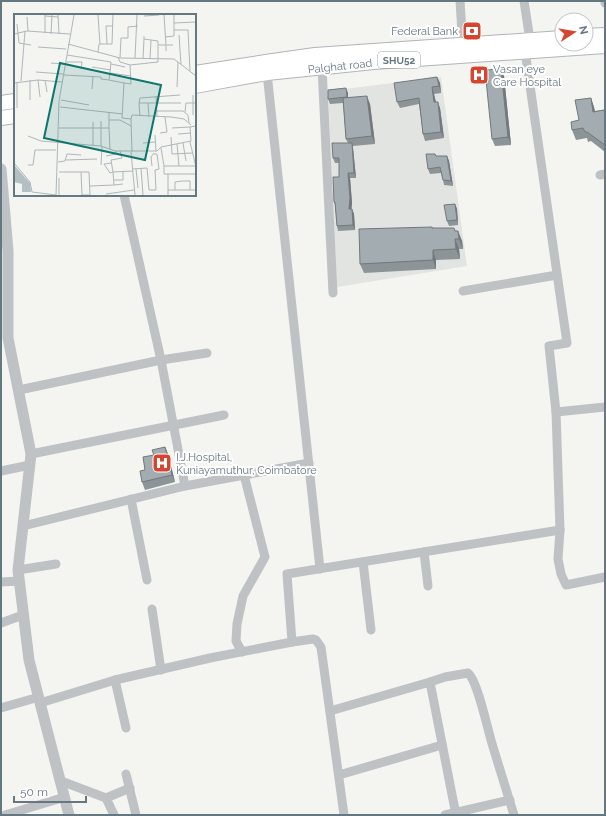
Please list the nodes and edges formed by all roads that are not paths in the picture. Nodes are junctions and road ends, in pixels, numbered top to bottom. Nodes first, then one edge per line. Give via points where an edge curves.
1 (460, 1) edge
2 (524, 1) edge
3 (605, 35) edge
4 (594, 36) edge
5 (554, 40) edge
6 (527, 46) junction
7 (605, 46) edge
8 (463, 50) junction
9 (322, 67) junction
10 (196, 73) edge
11 (267, 73) junction
12 (196, 86) edge
13 (14, 101) edge
14 (1, 103) edge
15 (14, 116) edge
16 (1, 118) edge
17 (1, 169) edge
18 (124, 196) edge
19 (557, 275) junction
20 (463, 291) dead end
21 (333, 293) dead end
22 (207, 353) dead end
23 (161, 360) junction
24 (18, 390) junction
25 (605, 407) edge
26 (556, 412) junction
27 (224, 415) dead end
28 (174, 425) junction
29 (31, 459) junction
30 (308, 463) junction
31 (1, 471) edge
32 (244, 475) junction
33 (185, 486) junction
34 (131, 500) junction
35 (23, 526) junction
36 (560, 530) junction
37 (424, 552) junction
38 (363, 562) junction
39 (56, 564) dead end
40 (320, 569) junction
41 (19, 575) junction
42 (605, 576) edge
43 (148, 580) dead end
44 (1, 582) edge
45 (428, 586) dead end
46 (152, 610) dead end
47 (23, 615) junction
48 (1, 623) edge
49 (371, 630) dead end
50 (292, 642) junction
51 (242, 652) junction
52 (161, 670) junction
53 (115, 680) junction
54 (430, 682) junction
55 (40, 700) junction
56 (1, 708) edge
57 (330, 711) junction
58 (126, 728) dead end
59 (442, 745) junction
60 (126, 774) dead end
61 (339, 775) junction
62 (61, 782) junction
63 (130, 788) junction
64 (65, 797) junction
65 (106, 798) junction
66 (510, 800) junction
67 (456, 814) edge
68 (6, 815) edge
69 (69, 815) edge
70 (114, 815) edge
71 (136, 815) edge
72 (344, 815) edge
73 (445, 815) edge
74 (514, 815) edge

1 - 8 street
2 - 6 street
3 - 4 main road
5 - 6 main road, Palghat road / SHU52
6 - 7 main road, Palghat road / SHU52
6 - 8 main road, Palghat road / SHU52
6 - 19 street
8 - 9 main road, Palghat road / SHU52
8 - 10 main road, Palghat road / SHU52 via 315,55
9 - 11 main road, Palghat road / SHU52
9 - 21 street
11 - 12 main road, Palghat road / SHU52
11 - 30 street
13 - 14 main road
15 - 16 main road
17 - 24 street via 8,251 8,338
18 - 23 street
19 - 20 street
19 - 26 street via 567,343 549,346
22 - 23 street
23 - 24 street
23 - 28 street
24 - 29 street
25 - 26 street
26 - 36 street
27 - 28 street
28 - 29 street
28 - 33 street
29 - 31 street
29 - 35 street
30 - 32 street
30 - 40 street
32 - 33 street
32 - 51 street via 265,557 243,596 236,641
33 - 34 street
34 - 35 street
34 - 43 street
35 - 41 street
36 - 37 street
36 - 42 street via 558,559 566,585
37 - 38 street
37 - 45 street
38 - 40 street
38 - 49 street
39 - 41 street
40 - 50 street via 287,574
41 - 44 street
41 - 47 street
46 - 52 street
47 - 48 street
47 - 55 street via 29,660
50 - 51 street
50 - 57 street via 313,639 319,643
51 - 52 street
52 - 53 street
53 - 55 street
53 - 58 street
54 - 57 street
54 - 59 street
54 - 66 street via 460,674 468,673 472,676
55 - 56 street
55 - 62 street
57 - 61 street
59 - 61 street
59 - 67 street
60 - 63 street
61 - 72 street
62 - 64 street
62 - 65 street
63 - 65 street
63 - 71 street
64 - 68 street
64 - 69 street
65 - 70 street
66 - 67 street
66 - 74 street
67 - 73 street

